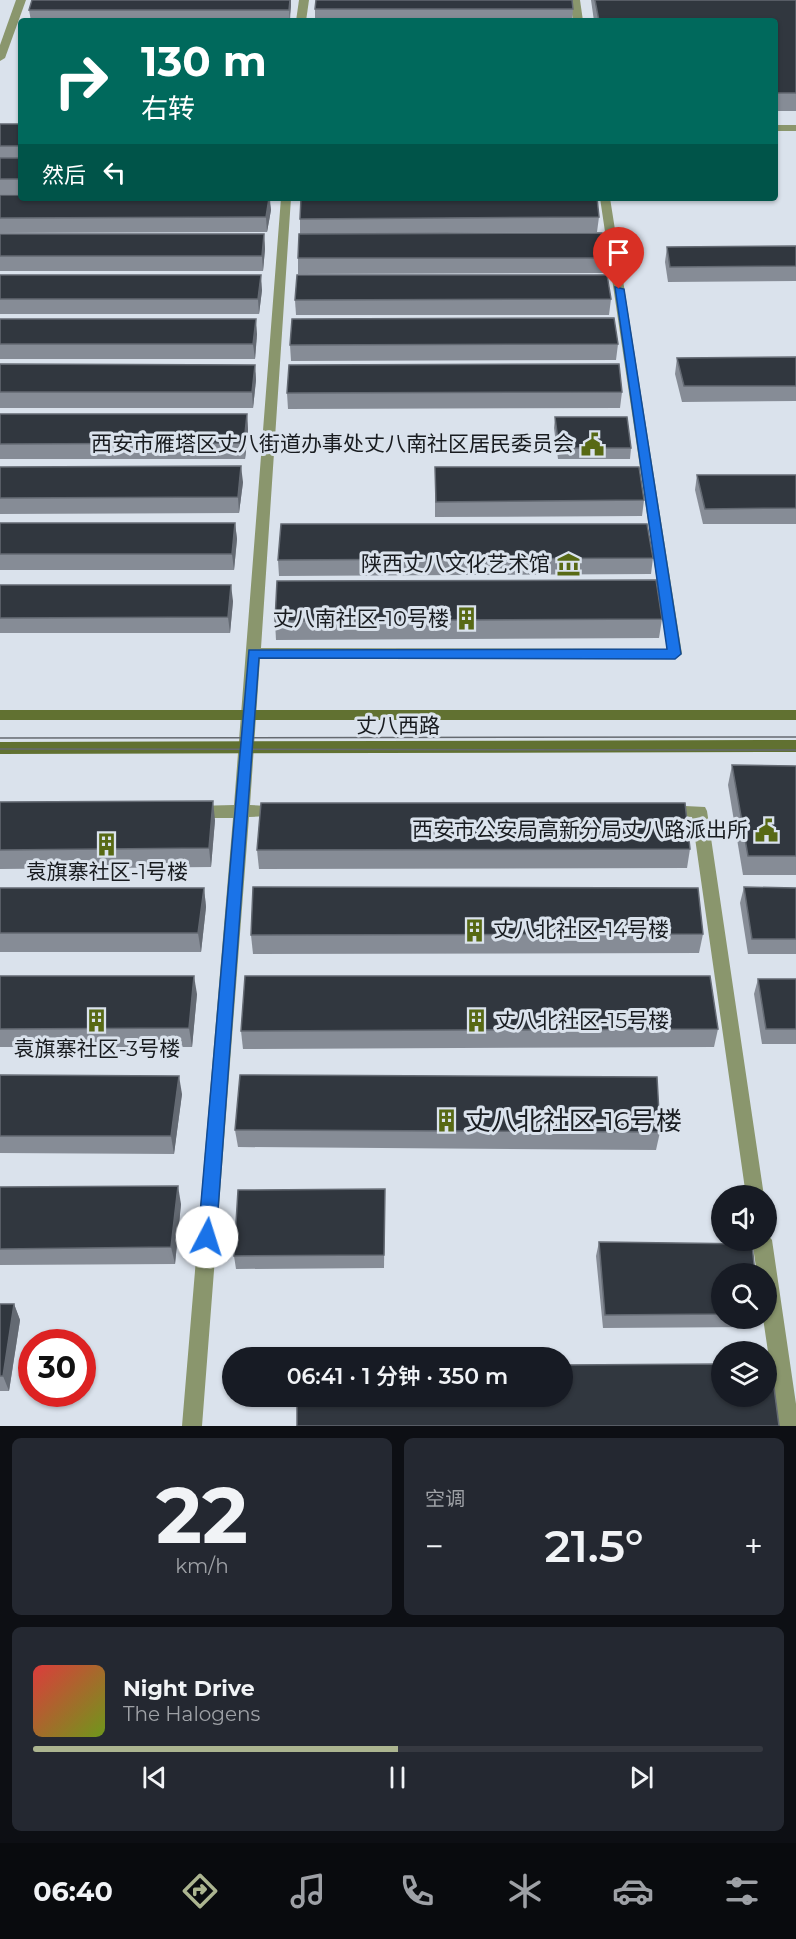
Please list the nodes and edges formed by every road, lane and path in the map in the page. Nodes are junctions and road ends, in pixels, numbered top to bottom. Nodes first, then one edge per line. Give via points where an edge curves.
1 (21, 0) edge
2 (304, 0) edge
3 (575, 0) edge
4 (302, 18) edge
5 (578, 18) edge
6 (0, 58) edge
7 (778, 128) edge
8 (796, 128) edge
9 (286, 201) edge
10 (605, 201) edge
11 (253, 653) junction
12 (0, 715) edge
13 (796, 715) edge
14 (249, 716) junction
15 (796, 746) edge
16 (0, 748) edge
17 (246, 748) junction
18 (652, 811) edge
19 (183, 812) edge
20 (240, 812) junction
21 (299, 812) edge
22 (754, 1185) edge
23 (764, 1251) edge
24 (192, 1426) edge
25 (789, 1426) edge

1 - 6 street
2 - 4 street
3 - 5 street
7 - 8 street
9 - 11 street
10 - 11 street via 675,654
11 - 14 street
12 - 14 main road, 丈八西路
13 - 14 main road, 丈八西路
14 - 17 street
15 - 17 main road, 丈八西路
16 - 17 main road, 丈八西路
17 - 20 street
18 - 22 street via 699,811
19 - 20 street
20 - 21 street
20 - 24 street
23 - 25 street

